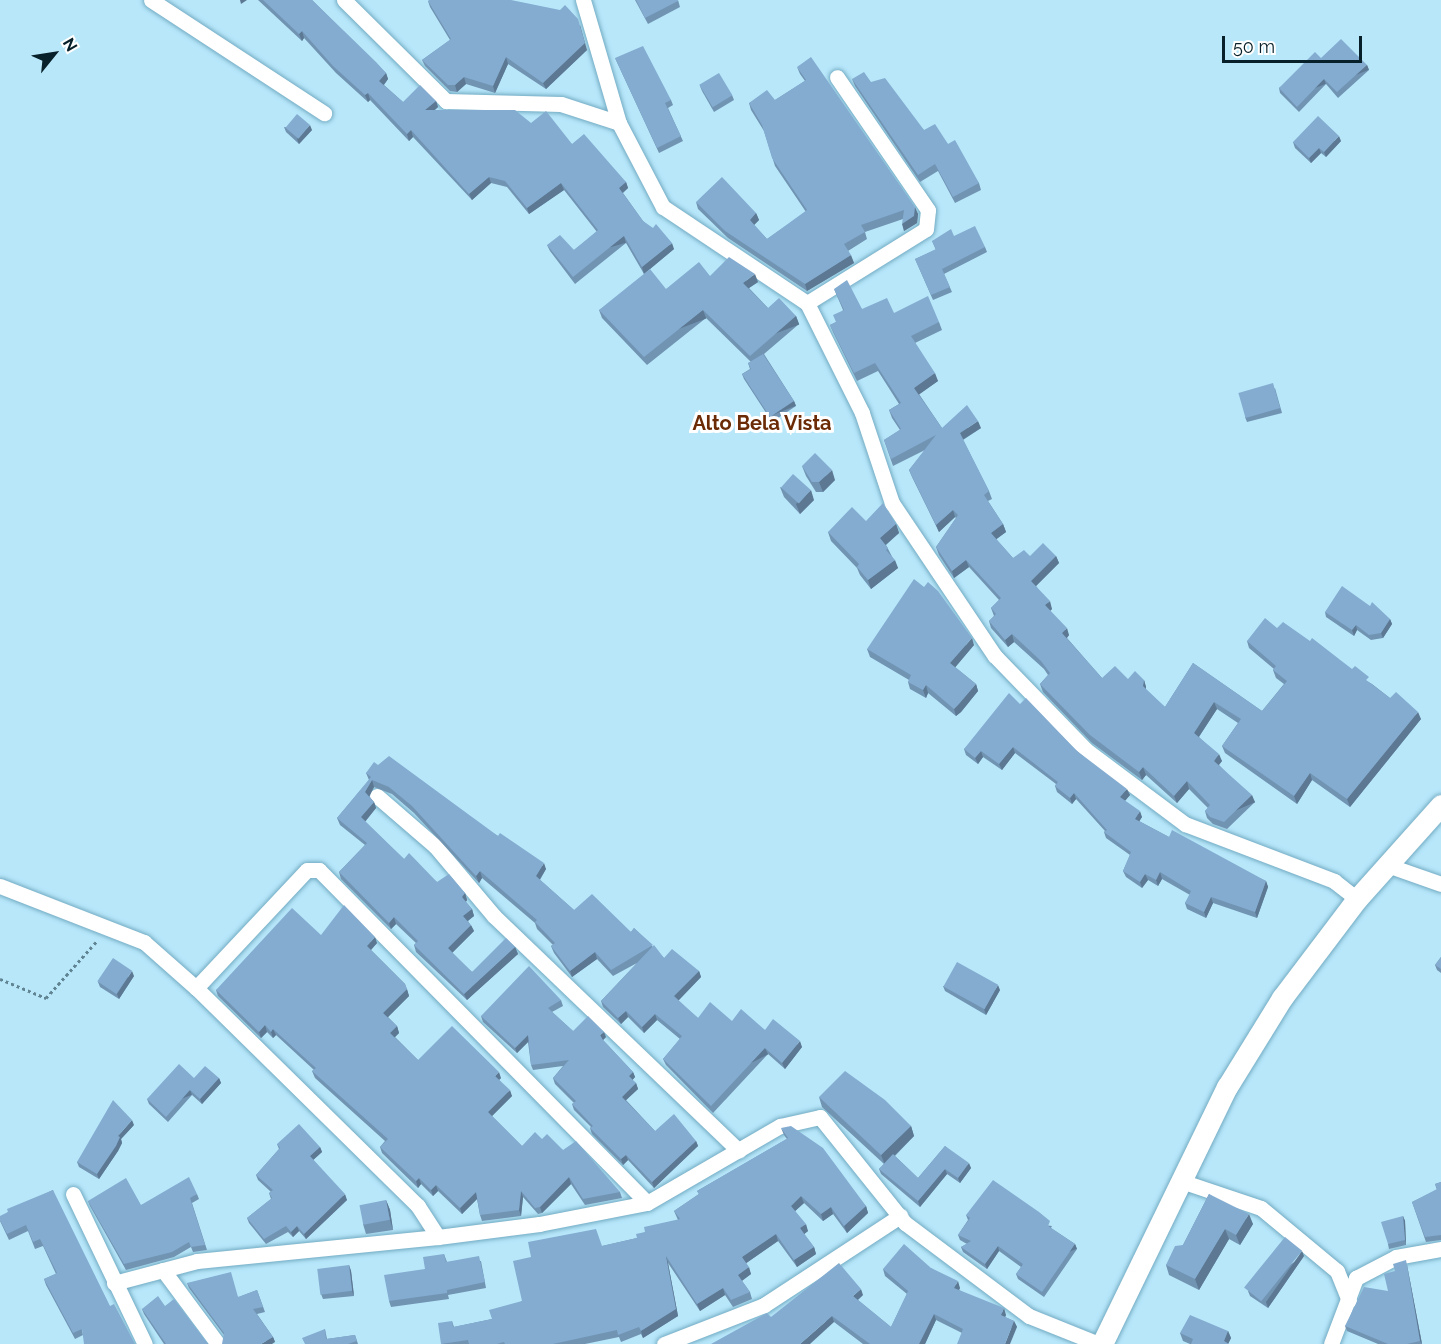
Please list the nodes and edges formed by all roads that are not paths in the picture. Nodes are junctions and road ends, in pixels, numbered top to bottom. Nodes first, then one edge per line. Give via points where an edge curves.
1 (151, 0) edge
2 (344, 0) edge
3 (583, 0) edge
4 (837, 77) dead end
5 (324, 113) dead end
6 (618, 123) junction
7 (807, 303) junction
8 (377, 796) dead end
9 (1441, 805) edge
10 (1387, 865) junction
11 (1441, 884) edge
12 (0, 886) edge
13 (1357, 899) junction
14 (196, 987) junction
15 (739, 1151) junction
16 (1181, 1181) junction
17 (73, 1194) dead end
18 (647, 1203) junction
19 (900, 1216) junction
20 (438, 1237) junction
21 (1441, 1249) edge
22 (162, 1270) junction
23 (1337, 1271) junction
24 (1356, 1278) junction
25 (114, 1283) junction
26 (1349, 1301) junction
27 (145, 1344) edge
28 (218, 1344) edge
29 (664, 1344) edge
30 (1100, 1344) edge
31 (1331, 1344) edge

1 - 5 street
2 - 6 street via 446,102 561,104
3 - 6 street
4 - 7 street via 928,210 926,229
6 - 7 street via 663,207
7 - 13 street via 862,413 892,502 995,656 1086,750 1185,824 1334,881
8 - 15 street via 435,846 494,916
9 - 10 main road
10 - 11 street
10 - 13 main road
12 - 14 street via 144,942
13 - 16 main road via 1282,998 1227,1087
14 - 18 street via 307,870 319,870
14 - 20 street via 418,1206
15 - 18 street
15 - 19 street via 780,1126 820,1117
16 - 23 street via 1261,1208
16 - 30 main road
17 - 25 street
18 - 20 street via 539,1224
19 - 29 street via 764,1305
19 - 30 street via 1029,1316
20 - 22 street via 197,1261
21 - 24 street via 1396,1257
22 - 25 street
22 - 28 street
23 - 24 street
23 - 26 street
24 - 26 street
25 - 27 street
26 - 31 street

